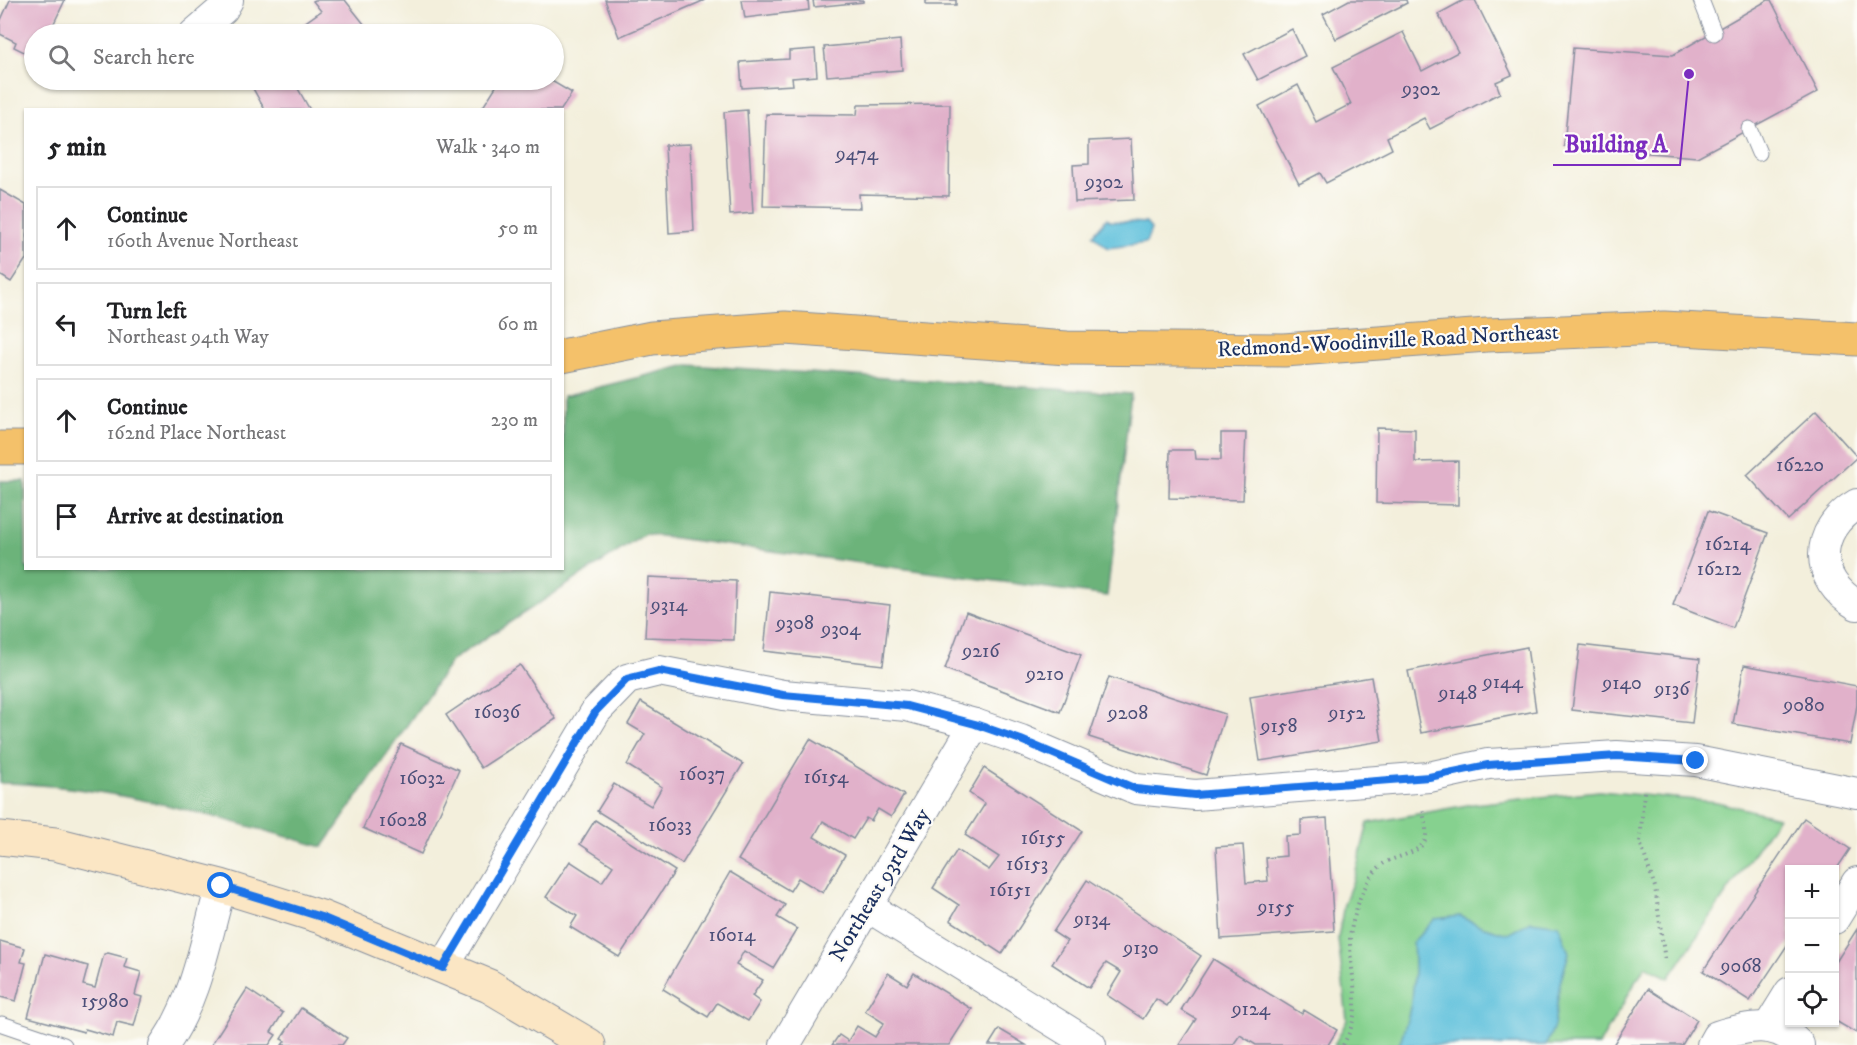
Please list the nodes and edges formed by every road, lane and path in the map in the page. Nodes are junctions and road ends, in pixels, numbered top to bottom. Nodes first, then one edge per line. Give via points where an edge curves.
1 (228, 0) edge
2 (1701, 0) edge
3 (206, 24) edge
4 (1714, 33) dead end
5 (1749, 129) dead end
6 (1759, 153) dead end
7 (1857, 339) edge
8 (564, 357) edge
9 (0, 448) edge
10 (24, 448) edge
11 (1857, 504) edge
12 (1857, 605) edge
13 (975, 724) junction
14 (1644, 792) dead end
15 (1857, 794) edge
16 (1422, 807) dead end
17 (0, 838) edge
18 (1857, 882) edge
19 (221, 886) junction
20 (868, 906) junction
21 (1839, 911) edge
22 (1665, 961) dead end
23 (443, 968) junction
24 (1785, 1000) edge
25 (2, 1024) dead end
26 (1769, 1026) junction
27 (64, 1045) edge
28 (164, 1045) edge
29 (589, 1045) edge
30 (785, 1045) edge
31 (1091, 1045) edge
32 (1343, 1045) edge
33 (1712, 1045) edge
34 (1799, 1045) edge

1 - 3 street
2 - 4 lane
5 - 6 lane
7 - 8 main road, Redmond-Woodinville Road Northeast via 1664,328 1487,335 1284,350 1090,349 785,328 652,338
9 - 10 main road
11 - 12 street via 1831,527 1824,545 1831,583
13 - 15 street via 1136,789 1195,795 1429,777 1488,765 1617,756 1696,761
13 - 20 street, Northeast 93rd Way
13 - 23 street via 907,706 783,695 659,671 627,679 596,711
14 - 22 path via 1640,842 1655,886
16 - 32 path via 1424,843 1380,866 1365,887 1354,916 1350,938 1357,1010
17 - 19 street via 55,844
18 - 21 street
19 - 23 street via 321,917
19 - 28 street via 194,981 177,1028
20 - 30 street, Northeast 93rd Way
20 - 31 street
23 - 29 street via 489,986
24 - 26 street
25 - 27 lane
26 - 33 street via 1744,1027 1717,1036
26 - 34 street

